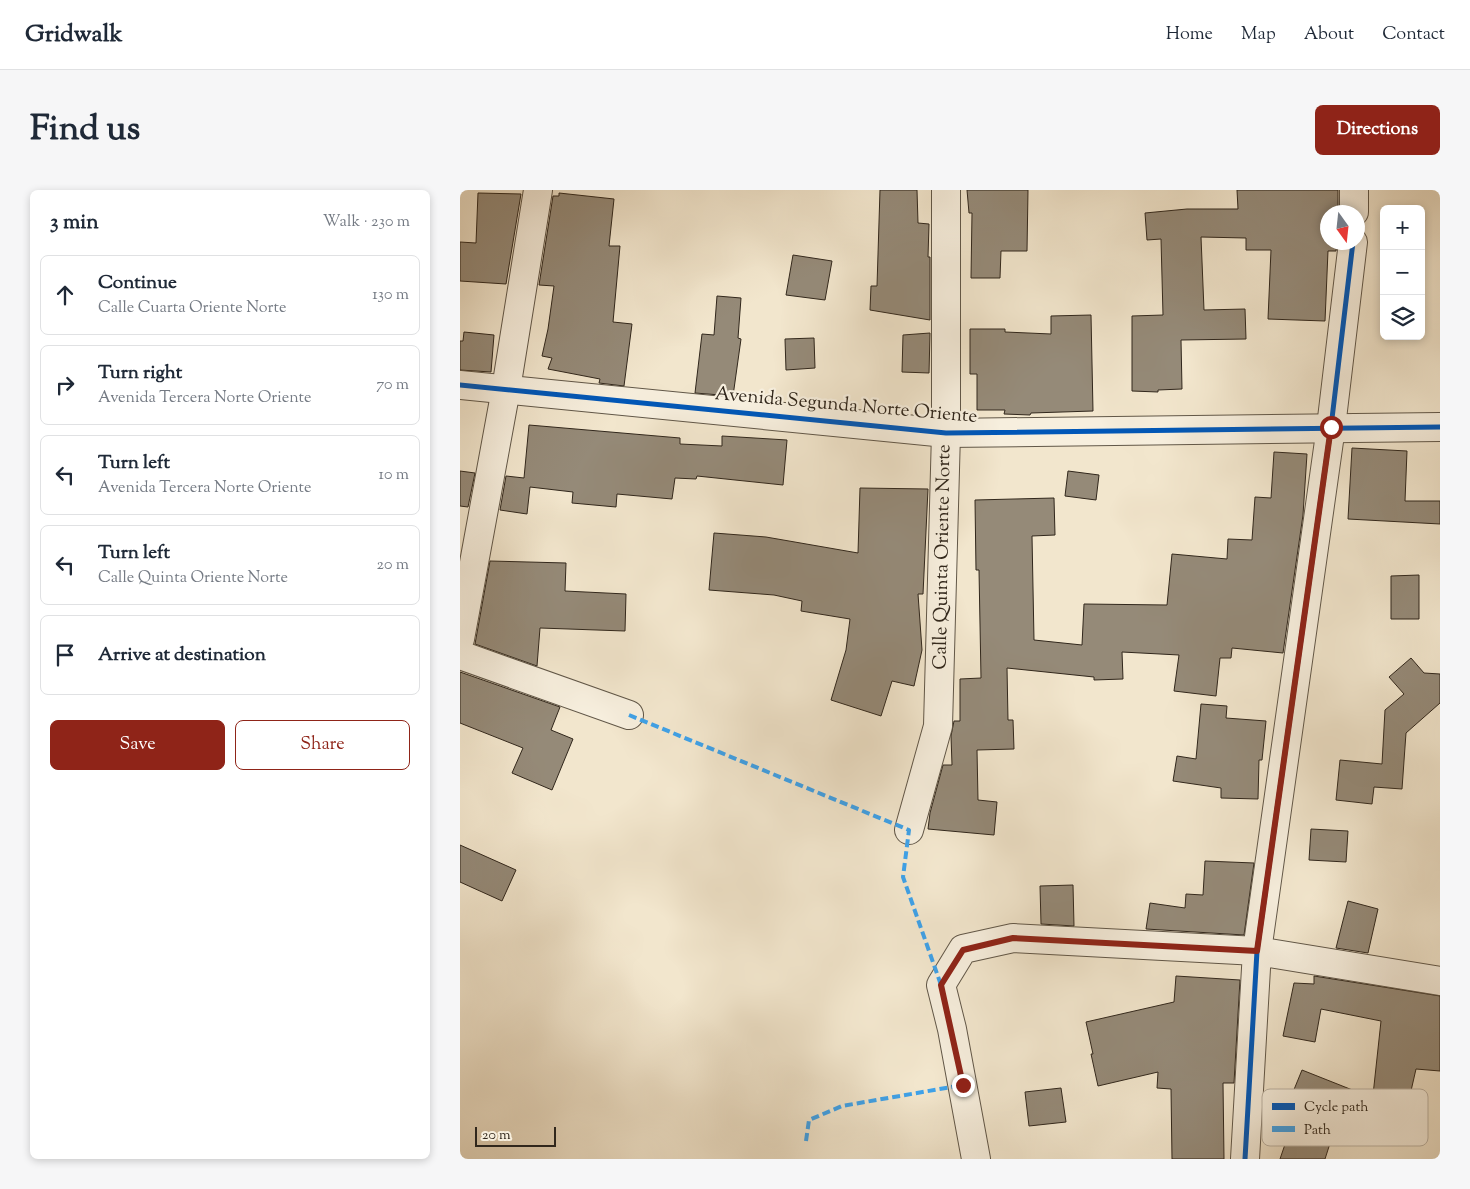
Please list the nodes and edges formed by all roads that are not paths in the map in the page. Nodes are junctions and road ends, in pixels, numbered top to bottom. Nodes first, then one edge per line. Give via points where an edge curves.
1 (538, 190) edge
2 (946, 190) edge
3 (1354, 190) edge
4 (1354, 205) edge
5 (1352, 250) edge
6 (460, 385) edge
7 (506, 389) junction
8 (1331, 427) junction
9 (1440, 427) edge
10 (946, 433) junction
11 (460, 639) edge
12 (460, 655) edge
13 (628, 715) dead end
14 (909, 830) dead end
15 (1257, 951) junction
16 (1440, 981) edge
17 (976, 1159) edge
18 (1245, 1159) edge

1 - 7 street
2 - 10 street, Calle Quinta Oriente Norte
3 - 4 street
5 - 8 street
6 - 7 street, Avenida Segunda Norte Oriente
7 - 10 street, Avenida Segunda Norte Oriente
7 - 11 street
8 - 9 street, Avenida Segunda Norte Oriente
8 - 10 street, Avenida Segunda Norte Oriente
8 - 15 street
10 - 14 street, Calle Quinta Oriente Norte via 938,726
12 - 13 street
15 - 16 street
15 - 17 street via 1013,938 963,950 941,985
15 - 18 street

